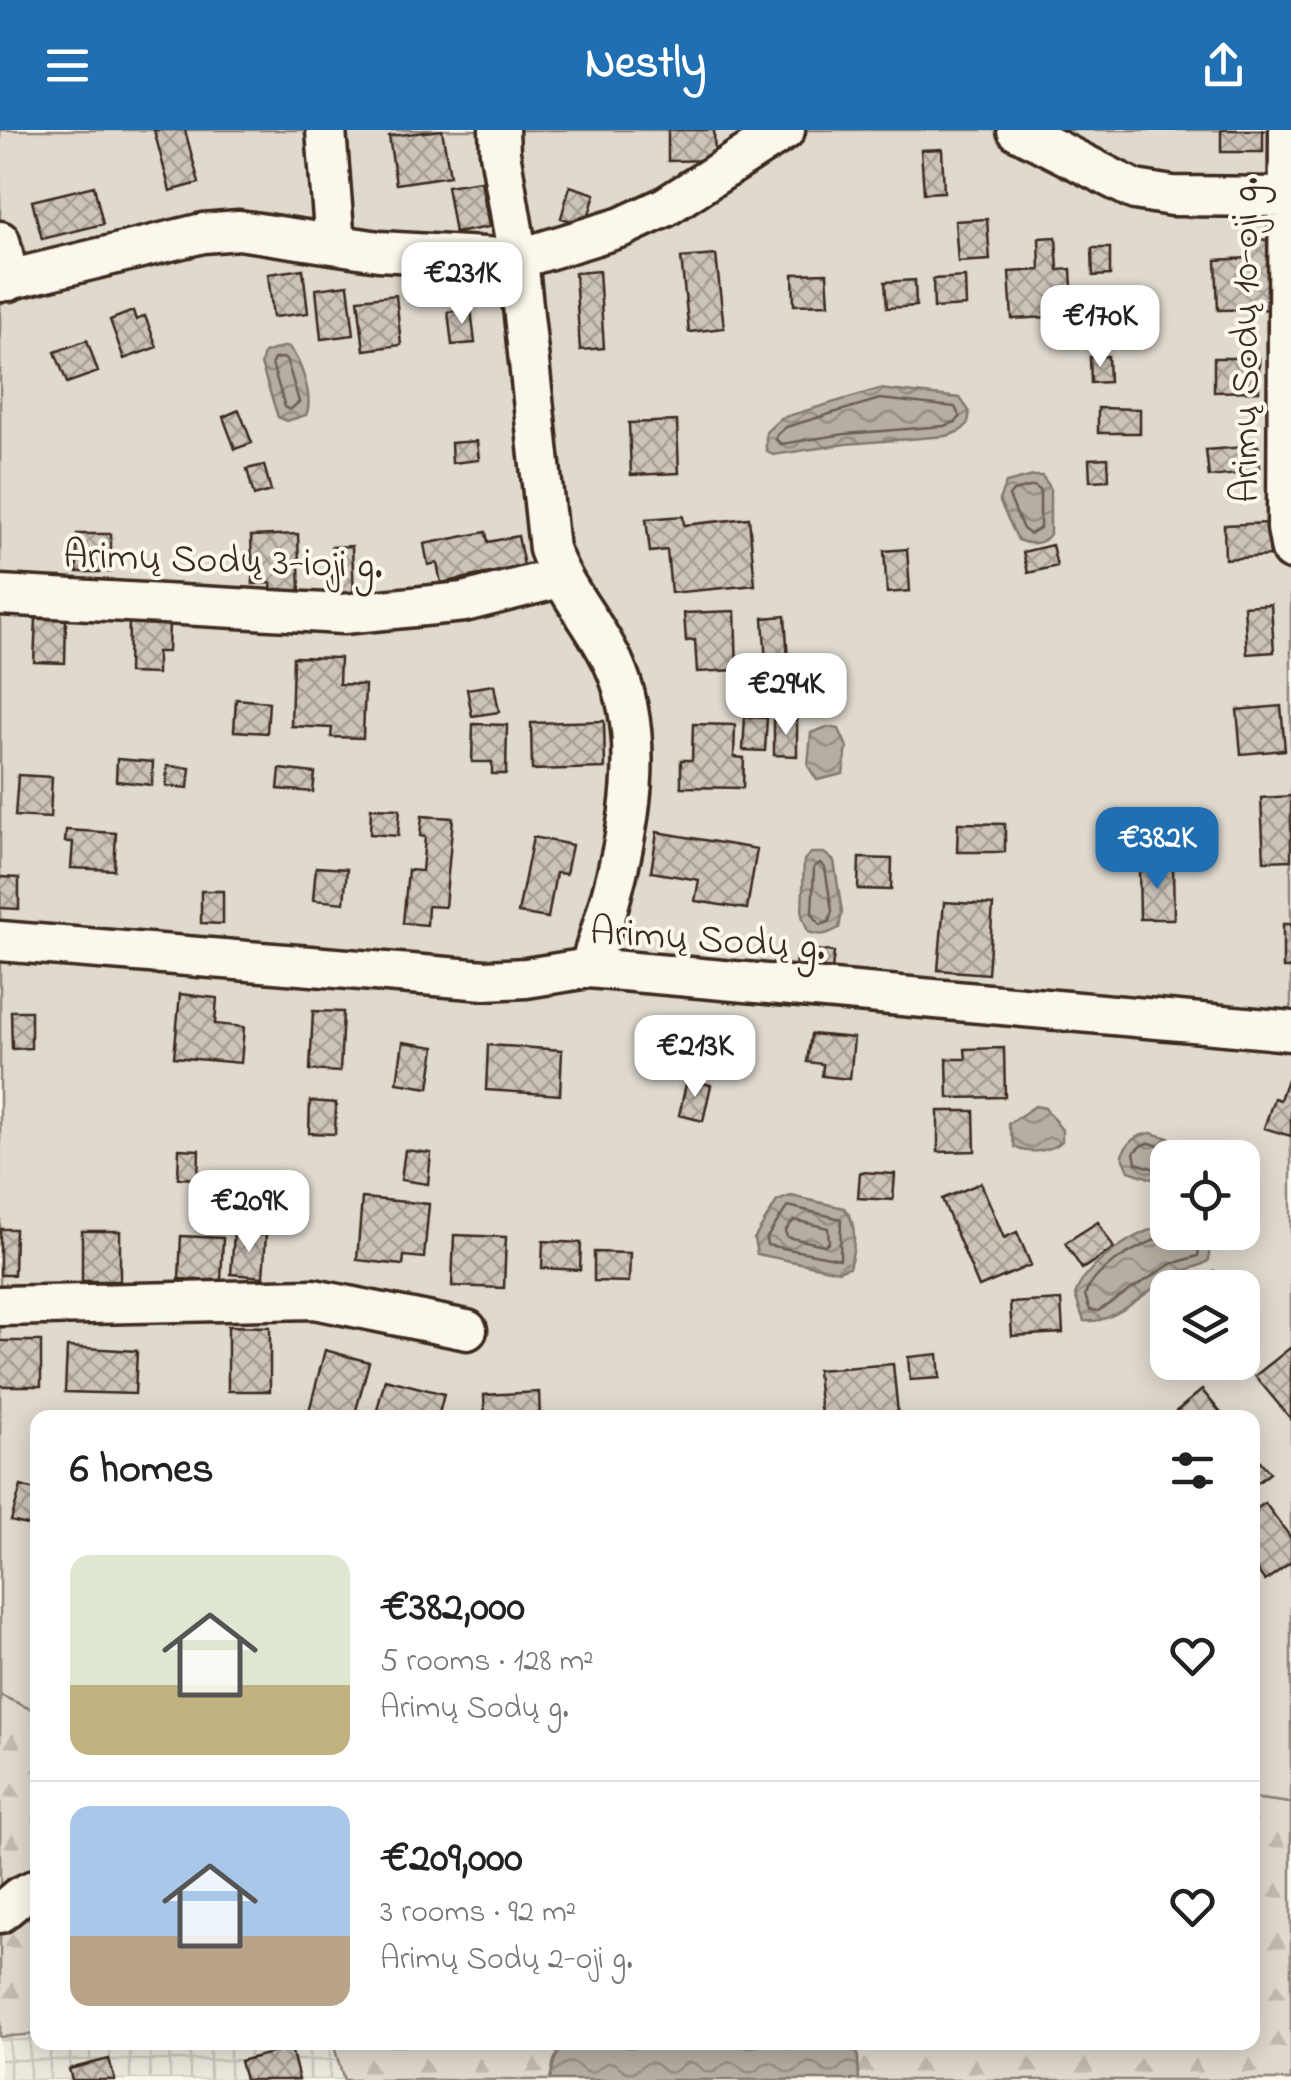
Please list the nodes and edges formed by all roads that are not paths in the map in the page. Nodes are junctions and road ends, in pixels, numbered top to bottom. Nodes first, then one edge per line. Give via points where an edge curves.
1 (326, 130) edge
2 (499, 130) edge
3 (785, 130) edge
4 (1017, 130) edge
5 (1289, 130) edge
6 (1290, 197) edge
7 (0, 241) edge
8 (335, 244) junction
9 (518, 259) junction
10 (4, 282) edge
11 (1291, 550) edge
12 (560, 578) junction
13 (0, 594) edge
14 (0, 941) edge
15 (590, 968) junction
16 (1291, 1031) edge
17 (0, 1306) edge
18 (467, 1330) dead end
19 (30, 1892) edge
20 (0, 1913) edge

1 - 8 street
2 - 9 street
3 - 9 street via 665,207
4 - 6 street via 1135,190
5 - 6 street, Arimų Sodų 10-oji g.
6 - 11 street, Arimų Sodų 10-oji g.
7 - 10 street
8 - 9 street
8 - 10 street via 222,231
9 - 12 street via 543,512
12 - 13 street, Arimų Sodų 3-ioji g. via 464,602 343,614
12 - 15 street via 612,661 629,706 632,784 615,890
14 - 15 street, Arimų Sodų g. via 485,980
15 - 16 street, Arimų Sodų g.
17 - 18 street via 314,1299
19 - 20 street

